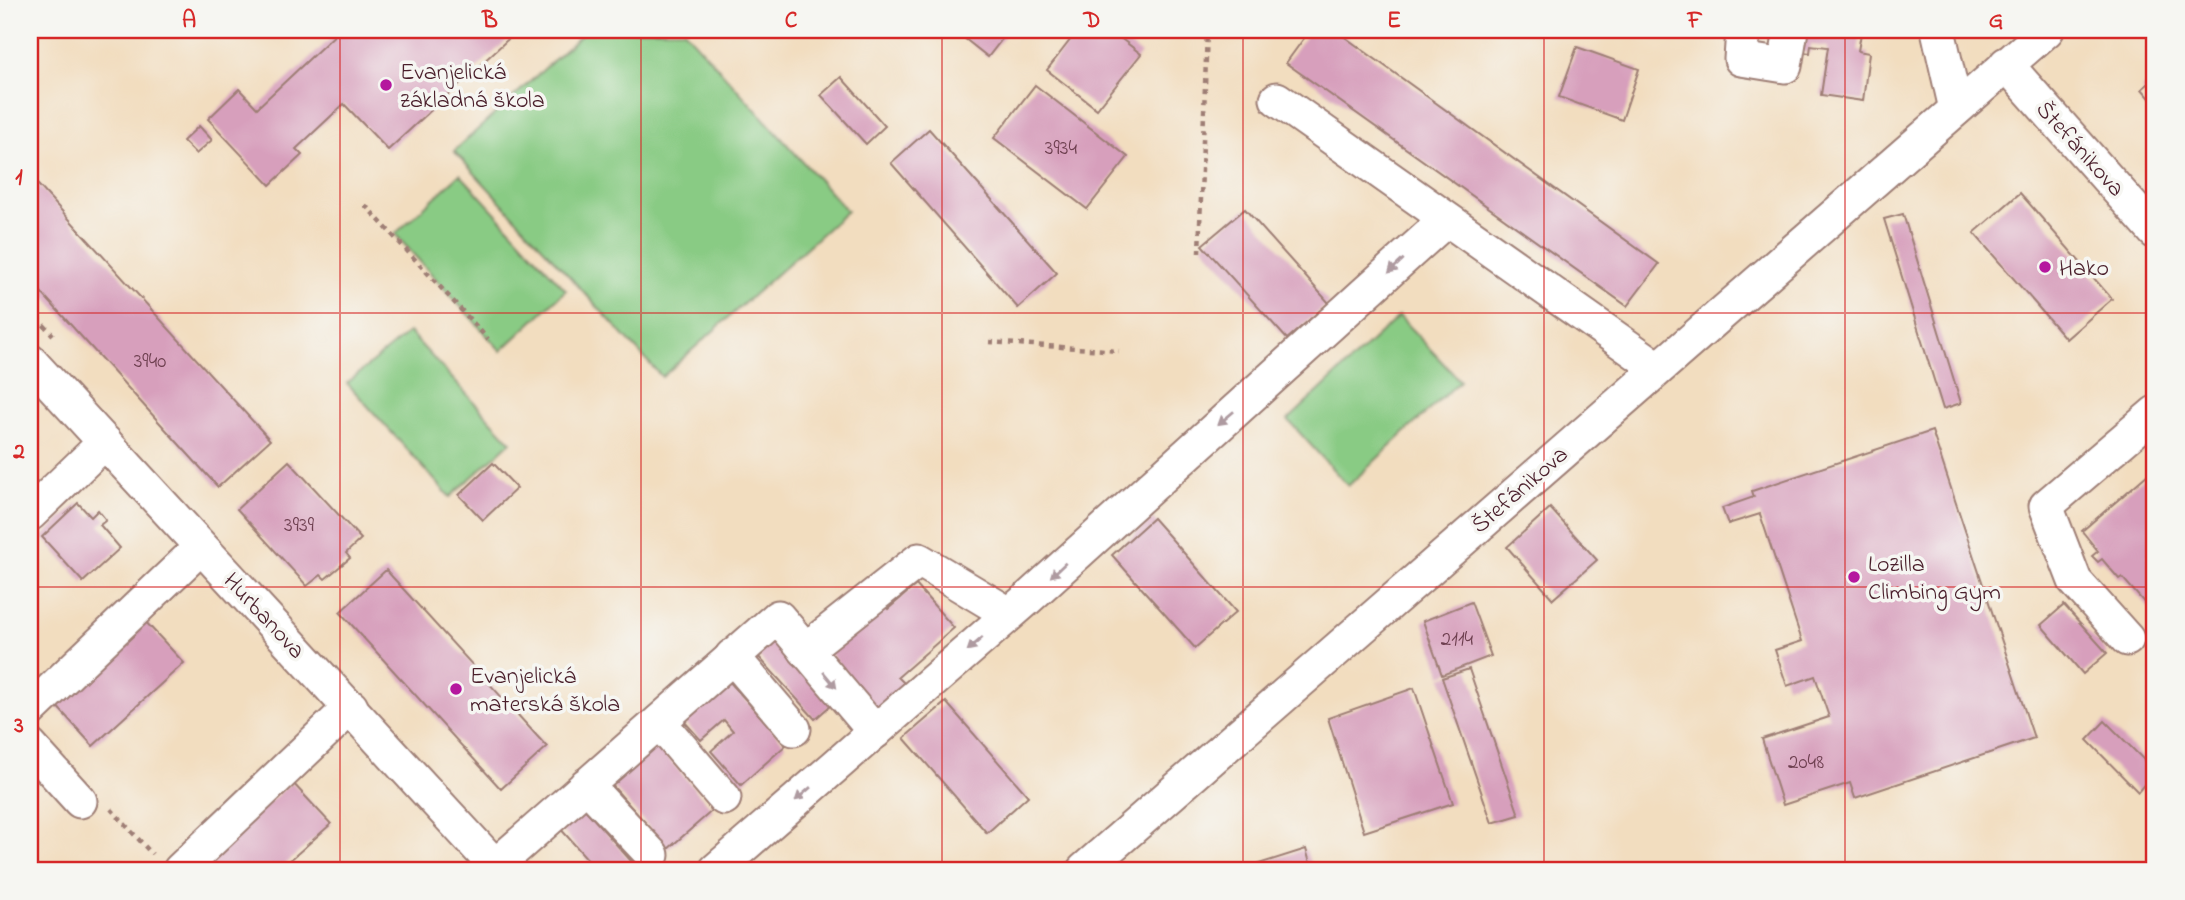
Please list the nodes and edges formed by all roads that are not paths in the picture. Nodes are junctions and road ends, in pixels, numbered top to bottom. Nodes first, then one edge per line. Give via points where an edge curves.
1 (1743, 30) edge
2 (1791, 30) edge
3 (1938, 30) edge
4 (2047, 30) edge
5 (2006, 64) junction
6 (1277, 99) dead end
7 (1955, 109) junction
8 (1446, 220) junction
9 (2155, 232) edge
10 (32, 368) edge
11 (1658, 368) junction
12 (2155, 413) edge
13 (105, 442) junction
14 (30, 514) edge
15 (201, 547) junction
16 (1009, 614) junction
17 (2127, 639) dead end
18 (805, 650) junction
19 (732, 656) junction
20 (351, 707) junction
21 (30, 710) edge
22 (659, 722) junction
23 (794, 729) dead end
24 (875, 732) junction
25 (30, 746) edge
26 (586, 785) junction
27 (724, 798) dead end
28 (80, 801) road end
29 (652, 855) dead end
30 (169, 866) edge
31 (498, 869) edge
32 (716, 870) edge
33 (1084, 870) edge

1 - 2 street via 1741,59 1786,66
3 - 7 street
4 - 5 street, Štefánikova
5 - 7 street, Štefánikova
5 - 9 street, Štefánikova
6 - 8 street
7 - 11 street, Štefánikova
8 - 11 street
8 -> 16 street
10 - 13 street, Hurbanova
11 - 33 street, Štefánikova
12 - 17 street via 2046,506 2075,581
13 - 14 street
13 - 15 street, Hurbanova
15 - 20 street, Hurbanova
15 - 21 street
16 - 18 street via 919,560
16 -> 24 street
18 - 19 street via 778,617
18 -> 24 street
19 - 22 street
19 - 23 street
20 - 30 street
20 - 31 street, Hurbanova
22 - 26 street
22 - 27 street
24 -> 32 street
25 - 28 street
26 - 29 street
26 - 31 street

